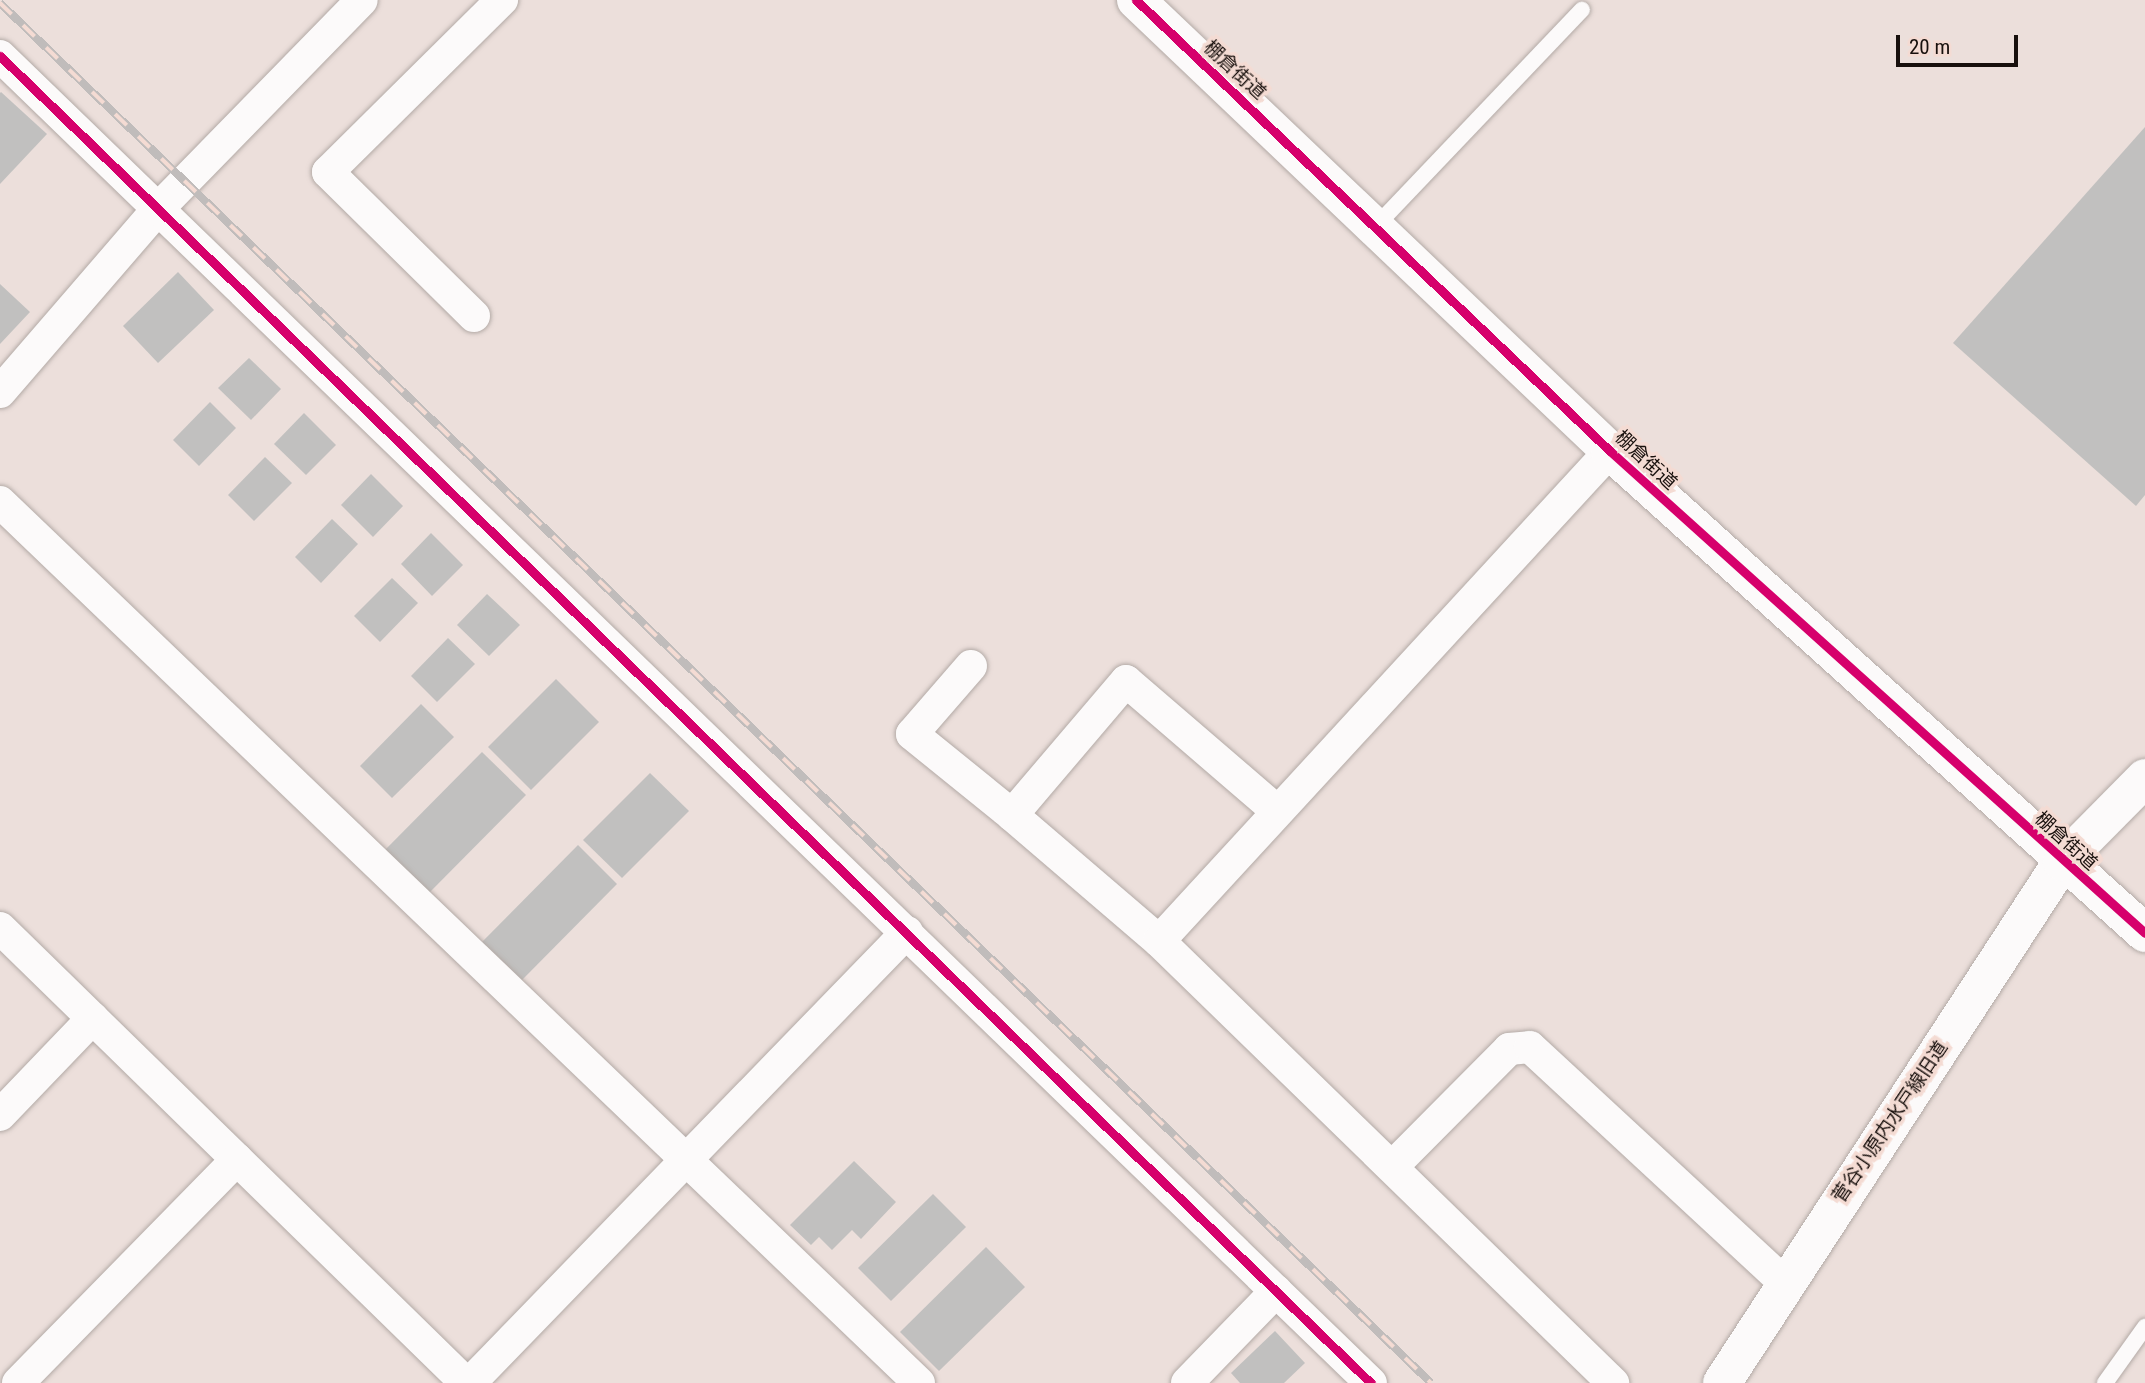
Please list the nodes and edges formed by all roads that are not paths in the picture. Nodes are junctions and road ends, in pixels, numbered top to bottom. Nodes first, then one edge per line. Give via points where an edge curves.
1 (362, 0) edge
2 (502, 0) edge
3 (1136, 0) edge
4 (1582, 10) dead end
5 (0, 56) edge
6 (157, 210) junction
7 (1375, 227) junction
8 (474, 316) dead end
9 (0, 392) edge
10 (1610, 451) junction
11 (0, 502) edge
12 (971, 666) dead end
13 (2145, 778) edge
14 (1277, 811) junction
15 (1012, 815) junction
16 (2062, 862) junction
17 (0, 928) edge
18 (907, 932) junction
19 (2145, 933) edge
20 (1159, 941) junction
21 (93, 1018) junction
22 (0, 1115) edge
23 (237, 1159) junction
24 (687, 1159) junction
25 (1392, 1167) junction
26 (1783, 1281) junction
27 (1276, 1291) junction
28 (2145, 1327) edge
29 (18, 1383) edge
30 (468, 1383) edge
31 (919, 1383) edge
32 (1187, 1383) edge
33 (1371, 1383) edge
34 (1613, 1383) edge
35 (1722, 1383) edge
36 (2105, 1383) edge

1 - 6 street
2 - 8 street via 328,172
3 - 7 street, 棚倉街道
4 - 7 lane
5 - 6 street
6 - 9 street
6 - 18 street
7 - 10 street, 棚倉街道
10 - 14 street
10 - 16 street, 棚倉街道
11 - 24 street
12 - 15 street via 912,734
13 - 16 street, 菅谷小原内水戸線旧道
14 - 15 street via 1126,681
14 - 20 street
15 - 20 street
16 - 19 street, 棚倉街道
16 - 26 street, 菅谷小原内水戸線旧道
17 - 21 street
18 - 24 street
18 - 27 street
20 - 25 street
21 - 22 street
21 - 23 street
23 - 29 street
23 - 30 street
24 - 30 street
24 - 31 street
25 - 26 street via 1509,1049 1530,1047
25 - 34 street
26 - 35 street, 菅谷小原内水戸線旧道
27 - 32 street
27 - 33 street
28 - 36 lane

